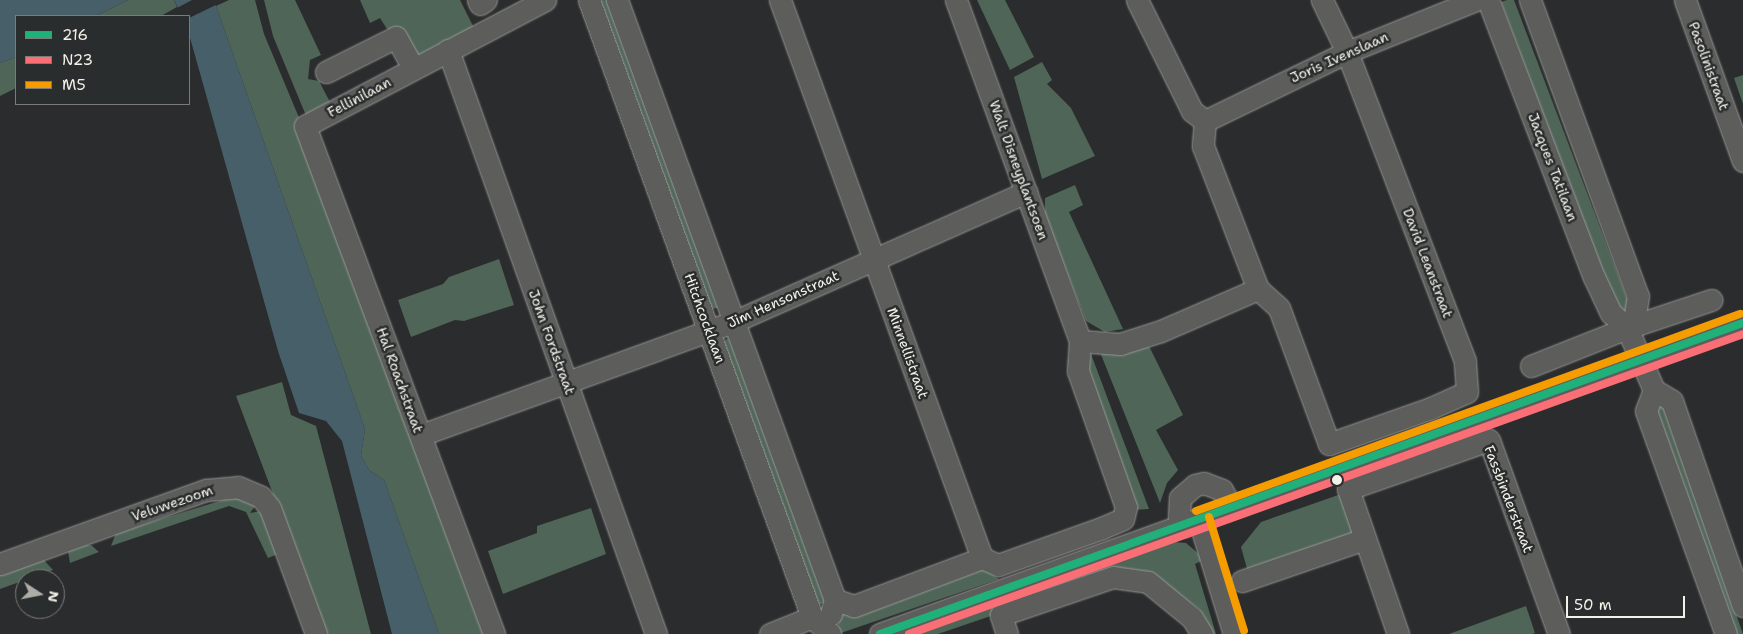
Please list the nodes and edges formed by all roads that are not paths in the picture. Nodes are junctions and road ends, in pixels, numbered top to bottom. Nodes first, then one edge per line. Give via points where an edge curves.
1 (478, 0) edge
2 (486, 0) edge
3 (544, 0) edge
4 (589, 0) edge
5 (617, 0) edge
6 (780, 0) edge
7 (956, 0) edge
8 (1136, 0) edge
9 (1322, 0) edge
10 (1476, 0) edge
11 (1488, 0) edge
12 (1530, 0) edge
13 (1685, 0) edge
14 (512, 7) edge
15 (448, 50) junction
16 (1348, 52) junction
17 (413, 68) junction
18 (326, 72) dead end
19 (1205, 121) junction
20 (305, 126) joint
21 (1743, 161) edge
22 (1027, 192) junction
23 (874, 258) junction
24 (1258, 290) junction
25 (1711, 300) dead end
26 (733, 322) junction
27 (1743, 323) edge
28 (1627, 328) junction
29 (710, 331) junction
30 (1080, 341) junction
31 (1642, 359) junction
32 (1531, 366) dead end
33 (566, 381) junction
34 (1654, 390) junction
35 (421, 435) junction
36 (1230, 507) junction
37 (1191, 523) junction
38 (1365, 539) junction
39 (982, 558) junction
40 (0, 564) edge
41 (1242, 581) dead end
42 (835, 600) junction
43 (1743, 606) edge
44 (823, 627) edge
45 (316, 634) edge
46 (494, 634) edge
47 (656, 634) edge
48 (770, 634) edge
49 (880, 634) edge
50 (1008, 634) edge
51 (1202, 634) edge
52 (1234, 634) edge
53 (1398, 634) edge
54 (1558, 634) edge
55 (1726, 634) edge

1 - 2 street via 480,4
3 - 14 street, Fellinilaan
4 - 29 street, Hitchcocklaan
5 - 26 street, Hitchcocklaan
6 - 23 street, Minnellistraat
7 - 22 street, Walt Disneyplantsoen
8 - 19 street via 1192,111
9 - 16 street, David Leanstraat
10 - 16 street, Joris Ivenslaan
11 - 28 street, Jacques Tatilaan via 1594,277 1611,314
12 - 28 street via 1638,296 1634,320
13 - 21 street, Pasolinistraat
14 - 15 street, Fellinilaan
15 - 17 street, Fellinilaan
15 - 33 street, John Fordstraat
16 - 19 street, Joris Ivenslaan
16 - 24 street, David Leanstraat via 1465,361 1467,392 1330,444 1279,308
17 - 18 street via 396,36
17 - 20 street, Fellinilaan
19 - 24 street via 1203,146
20 - 35 street, Hal Roachstraat
22 - 23 street, Jim Hensonstraat
22 - 30 street, Walt Disneyplantsoen
23 - 26 street, Jim Hensonstraat
23 - 39 street, Minnellistraat
24 - 30 street via 1161,331 1120,344
25 - 28 street
26 - 29 street, Jim Hensonstraat
26 - 42 street, Hitchcocklaan
27 - 31 street
28 - 31 street, Jacques Tatilaan
28 - 32 street
29 - 33 street, Jim Hensonstraat
29 - 44 street, Hitchcocklaan
30 - 39 street, Walt Disneyplantsoen via 1078,371 1126,506 1123,519 998,565
31 - 34 street, Jacques Tatilaan
31 - 36 street
33 - 35 street, Jim Hensonstraat
33 - 47 street, John Fordstraat
34 - 43 street via 1672,401
34 - 55 street via 1646,411
35 - 46 street, Hal Roachstraat
36 - 37 street
36 - 37 street via 1222,490 1214,485 1194,485 1180,498 1179,518
37 - 49 street
37 - 52 street
38 - 41 street
38 - 53 street, Fassbinderstraat
38 - 54 street, Fassbinderstraat via 1348,489 1489,440
39 - 42 street via 854,606
40 - 45 street, Veluwezoom via 206,490 238,486 261,497 270,508
42 - 44 street
44 - 48 street
50 - 51 street via 1000,615 1113,577 1148,582 1192,618

